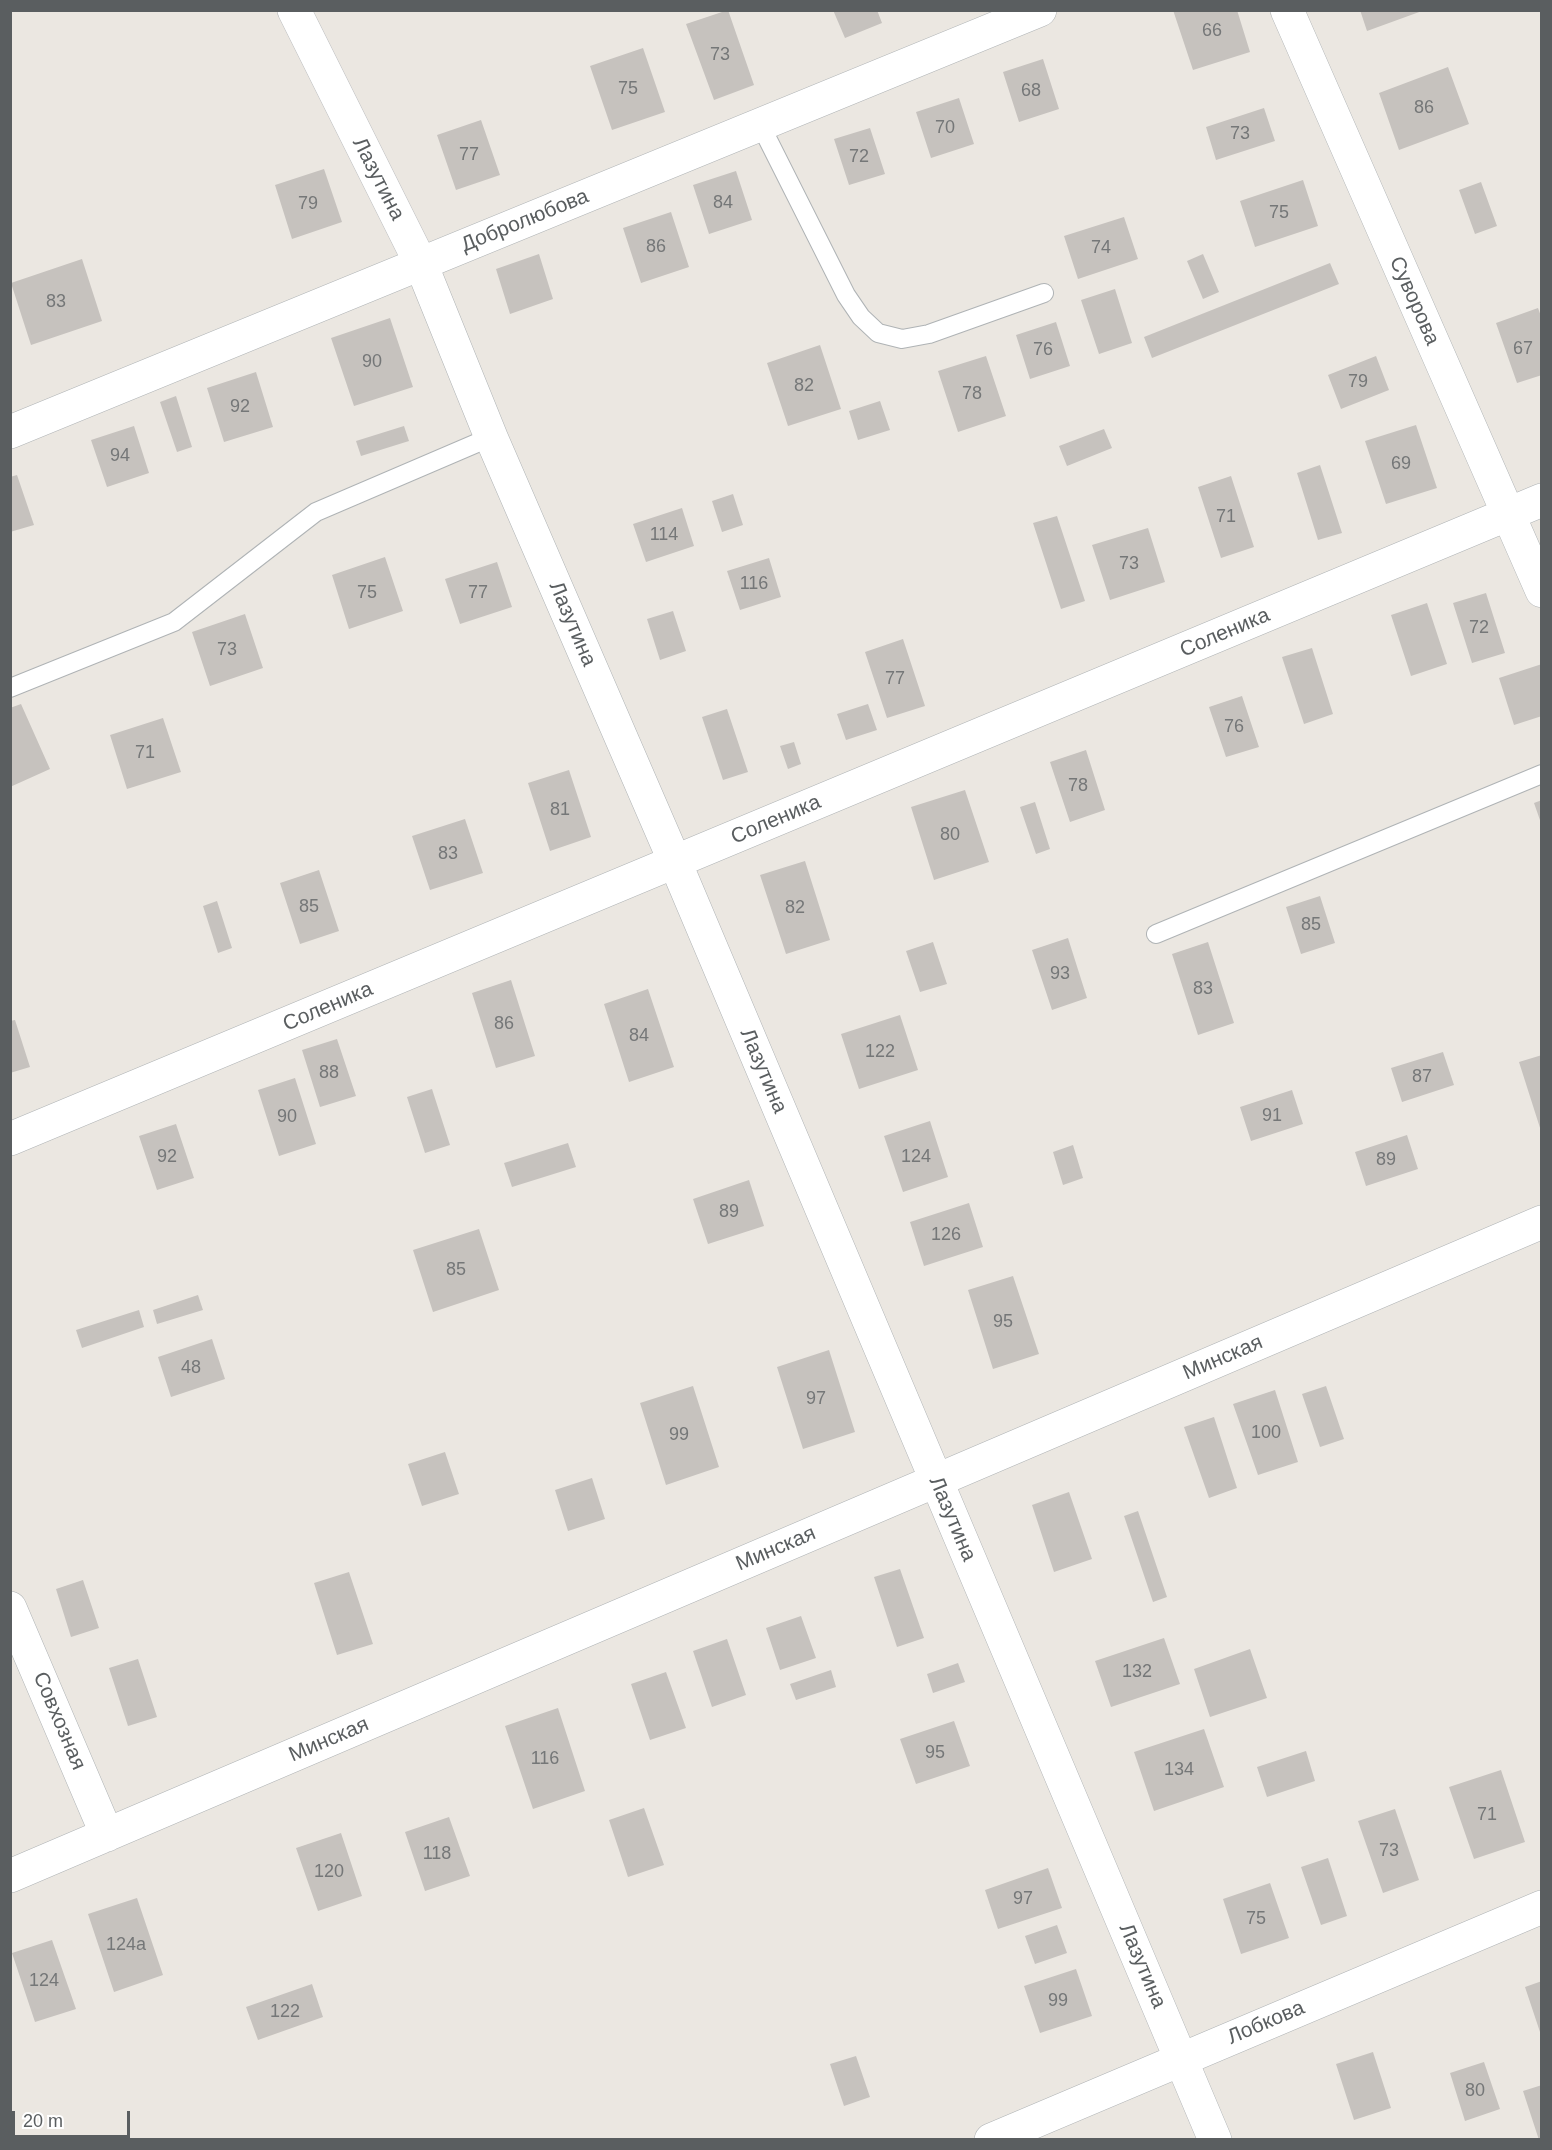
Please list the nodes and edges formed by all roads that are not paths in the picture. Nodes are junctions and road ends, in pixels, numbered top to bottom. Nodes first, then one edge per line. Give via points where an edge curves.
1 (294, 10) edge
2 (1040, 10) edge
3 (1287, 10) edge
4 (761, 126) junction
5 (421, 264) junction
6 (1044, 293) dead end
7 (10, 432) edge
8 (491, 437) junction
9 (1542, 500) edge
10 (1508, 514) junction
11 (1542, 591) edge
12 (10, 688) edge
13 (1542, 774) edge
14 (675, 862) junction
15 (1156, 934) dead end
16 (10, 1139) edge
17 (1542, 1222) edge
18 (936, 1480) junction
19 (10, 1608) edge
20 (106, 1835) junction
21 (10, 1876) edge
22 (1542, 1906) edge
23 (1181, 2059) junction
24 (991, 2139) edge
25 (1215, 2139) edge

1 - 5 street, Лазутина
2 - 4 street, Добролюбова
3 - 10 street, Суворова
4 - 5 street, Добролюбова
4 - 6 lane via 846,295 878,333 902,339 928,334
5 - 7 street, Добролюбова
5 - 8 street, Лазутина
8 - 12 lane via 316,512 174,622
8 - 14 street, Лазутина
9 - 10 street, Соленика
10 - 11 street, Суворова
10 - 14 street, Соленика
13 - 15 lane
14 - 16 street, Соленика
14 - 18 street, Лазутина
17 - 18 street, Минская
18 - 20 street, Минская
18 - 23 street, Лазутина
19 - 20 street, Совхозная
20 - 21 street, Минская
22 - 23 street, Лобкова
23 - 24 street, Лобкова
23 - 25 street, Лазутина

